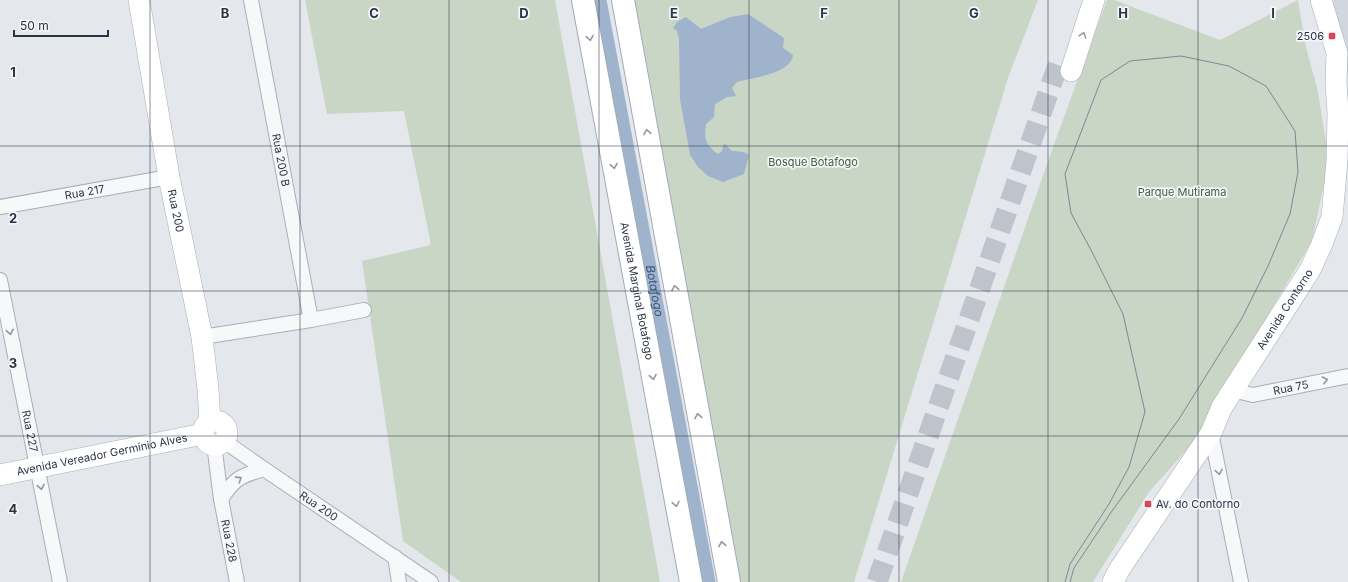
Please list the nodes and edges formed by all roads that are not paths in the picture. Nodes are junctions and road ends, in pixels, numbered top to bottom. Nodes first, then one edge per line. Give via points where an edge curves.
1 (138, 0) edge
2 (251, 0) edge
3 (583, 0) edge
4 (623, 0) edge
5 (1080, 0) edge
6 (1094, 0) edge
7 (1321, 0) edge
8 (169, 177) junction
9 (0, 207) edge
10 (1340, 218) edge
11 (0, 280) edge
12 (364, 310) dead end
13 (311, 320) junction
14 (202, 337) junction
15 (1348, 376) edge
16 (1232, 390) junction
17 (1211, 433) junction
18 (213, 435) junction
19 (37, 468) junction
20 (264, 469) junction
21 (0, 474) edge
22 (221, 499) junction
23 (395, 558) junction
24 (60, 582) edge
25 (237, 582) edge
26 (399, 582) edge
27 (431, 582) edge
28 (691, 582) edge
29 (728, 582) edge
30 (1113, 582) edge
31 (1241, 582) edge

1 - 8 street, Rua 200
2 - 13 street, Rua 200 B
3 -> 28 main road, Avenida Marginal Botafogo
29 -> 4 main road
5 -> 6 street via 1065,68
7 - 10 street, Avenida Contorno via 1337,53 1336,161
8 - 9 street, Rua 217
8 - 14 street, Rua 200
10 - 16 street, Avenida Contorno via 1321,246 1310,270
11 -> 19 street, Rua 227
12 - 13 street
13 - 14 street
14 - 18 street, Rua 200
16 -> 15 street, Rua 75 via 1253,395
16 - 17 street, Avenida Contorno
17 - 30 street, Avenida Contorno via 1118,570
17 -> 31 street
18 - 19 street, Avenida Vereador Germínio Alves
18 - 20 street, Rua 200
18 - 22 street, Rua 228
19 - 21 street, Avenida Vereador Germínio Alves
19 -> 24 street, Rua 227
22 -> 20 street via 238,478
20 - 23 street, Rua 200
22 - 25 street, Rua 228
23 - 26 street
23 - 27 street, Rua 200

